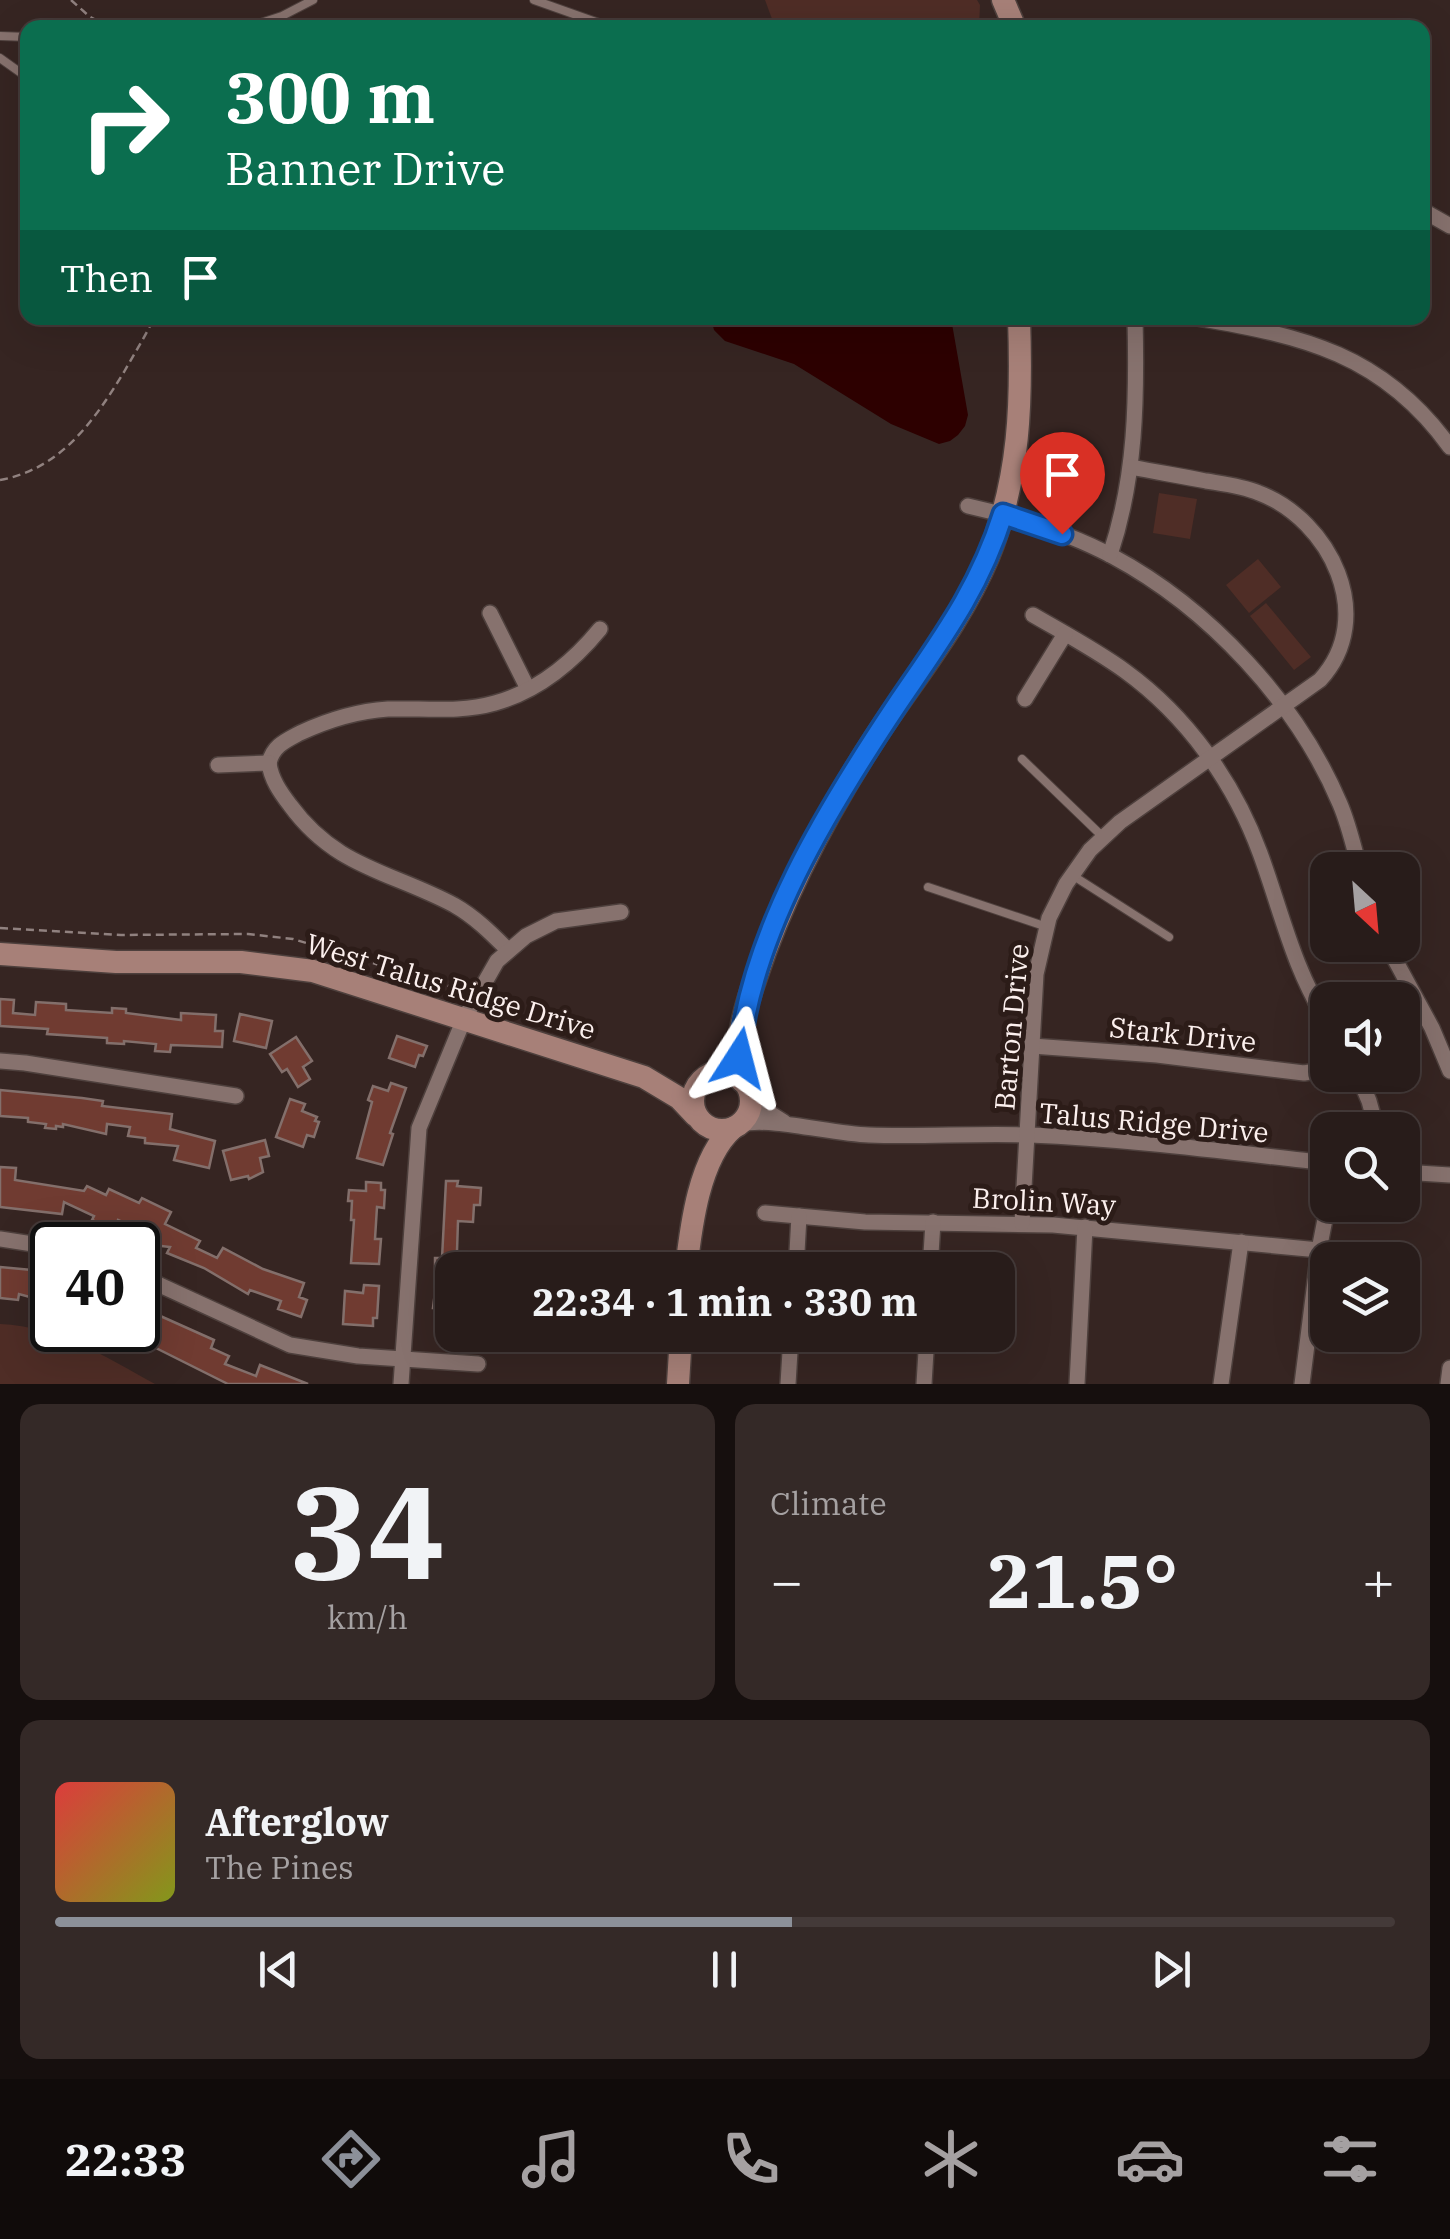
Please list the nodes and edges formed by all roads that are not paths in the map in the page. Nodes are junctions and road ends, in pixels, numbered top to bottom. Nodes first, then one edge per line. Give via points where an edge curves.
1 (313, 0) edge
2 (534, 0) edge
3 (270, 20) edge
4 (590, 20) edge
5 (1020, 325) edge
6 (1135, 325) edge
7 (1236, 325) edge
8 (1450, 447) edge
9 (1131, 467) junction
10 (968, 506) dead end
11 (1003, 514) junction
12 (1110, 554) junction
13 (490, 613) dead end
14 (1034, 616) dead end
15 (600, 629) dead end
16 (1066, 634) junction
17 (528, 689) junction
18 (1025, 699) dead end
19 (1284, 706) junction
20 (1210, 758) junction
21 (1022, 759) dead end
22 (269, 763) junction
23 (218, 765) dead end
24 (1103, 837) junction
25 (1355, 852) edge
26 (1072, 875) junction
27 (928, 887) dead end
28 (620, 912) dead end
29 (1047, 927) junction
30 (1169, 937) dead end
31 (508, 950) junction
32 (0, 954) edge
33 (1397, 962) edge
34 (1310, 988) edge
35 (464, 1019) junction
36 (742, 1024) junction
37 (1032, 1046) junction
38 (0, 1061) edge
39 (1450, 1071) edge
40 (1310, 1072) edge
41 (644, 1077) junction
42 (708, 1077) junction
43 (746, 1088) junction
44 (236, 1096) dead end
45 (697, 1118) junction
46 (736, 1126) junction
47 (797, 1127) junction
48 (1026, 1135) junction
49 (1310, 1161) edge
50 (1420, 1173) edge
51 (1450, 1175) edge
52 (702, 1180) junction
53 (765, 1213) dead end
54 (799, 1216) junction
55 (933, 1222) junction
56 (1022, 1223) junction
57 (1085, 1227) junction
58 (0, 1240) edge
59 (1241, 1242) junction
60 (30, 1244) edge
61 (1310, 1249) edge
62 (689, 1252) edge
63 (797, 1252) edge
64 (931, 1252) edge
65 (160, 1285) edge
66 (1310, 1321) edge
67 (679, 1352) edge
68 (790, 1352) edge
69 (926, 1352) edge
70 (402, 1359) junction
71 (478, 1364) dead end
72 (1450, 1368) edge
73 (401, 1384) edge
74 (678, 1384) edge
75 (788, 1384) edge
76 (924, 1384) edge
77 (1077, 1384) edge
78 (1221, 1384) edge
79 (1302, 1384) edge
80 (1448, 1384) edge

1 - 3 lane
2 - 4 lane
5 - 11 street via 1020,418
6 - 9 street
7 - 8 street via 1286,334 1354,361 1402,395
9 - 12 street
9 - 19 street, Barton Drive via 1260,493 1319,538 1343,586 1343,638 1326,672
10 - 11 street
11 - 12 street
11 - 36 street via 964,605 812,842 763,955
12 - 19 street via 1201,618
13 - 17 street
14 - 16 street
15 - 17 street via 562,668
16 - 18 street
16 - 20 street via 1142,683
17 - 22 street via 466,709 388,709 337,718 282,742
19 - 20 street, Barton Drive
19 - 25 street via 1341,806
20 - 24 street, Barton Drive
20 - 34 street via 1252,834
21 - 24 lane
22 - 23 street
22 - 31 street via 288,802 332,849 464,910
24 - 26 street, Barton Drive
26 - 29 street, Barton Drive
26 - 30 lane
27 - 29 lane
28 - 31 street via 556,922
29 - 37 street, Barton Drive via 1036,974
31 - 35 street
32 - 35 street, West Talus Ridge Drive via 287,966
33 - 39 street
35 - 41 street, West Talus Ridge Drive
35 - 70 street via 419,1128
36 - 42 street via 725,1060
36 - 43 street via 739,1058
37 - 40 street, Stark Drive
37 - 48 street, Barton Drive
38 - 44 street
41 - 42 street, West Talus Ridge Drive via 682,1083
41 - 45 street, West Talus Ridge Drive
42 - 43 street via 726,1072
42 - 45 street via 694,1093
43 - 46 street via 750,1108
43 - 47 street, Talus Ridge Drive via 771,1114
45 - 46 street via 719,1131
45 - 52 street via 704,1139
46 - 47 street, Talus Ridge Drive
46 - 52 street
47 - 48 street, Talus Ridge Drive via 868,1135
48 - 49 street, Talus Ridge Drive
48 - 56 street, Barton Drive
50 - 51 street
52 - 62 street
53 - 54 street, Brolin Way
54 - 55 street, Brolin Way
54 - 63 street
55 - 56 street, Brolin Way
55 - 64 street
56 - 57 street, Brolin Way
57 - 59 street, Brolin Way
57 - 77 street
58 - 60 street
59 - 61 street, Brolin Way
59 - 78 street
65 - 70 street via 290,1345
66 - 79 street
67 - 74 street
68 - 75 street
69 - 76 street
70 - 71 street
70 - 73 street
72 - 80 street

